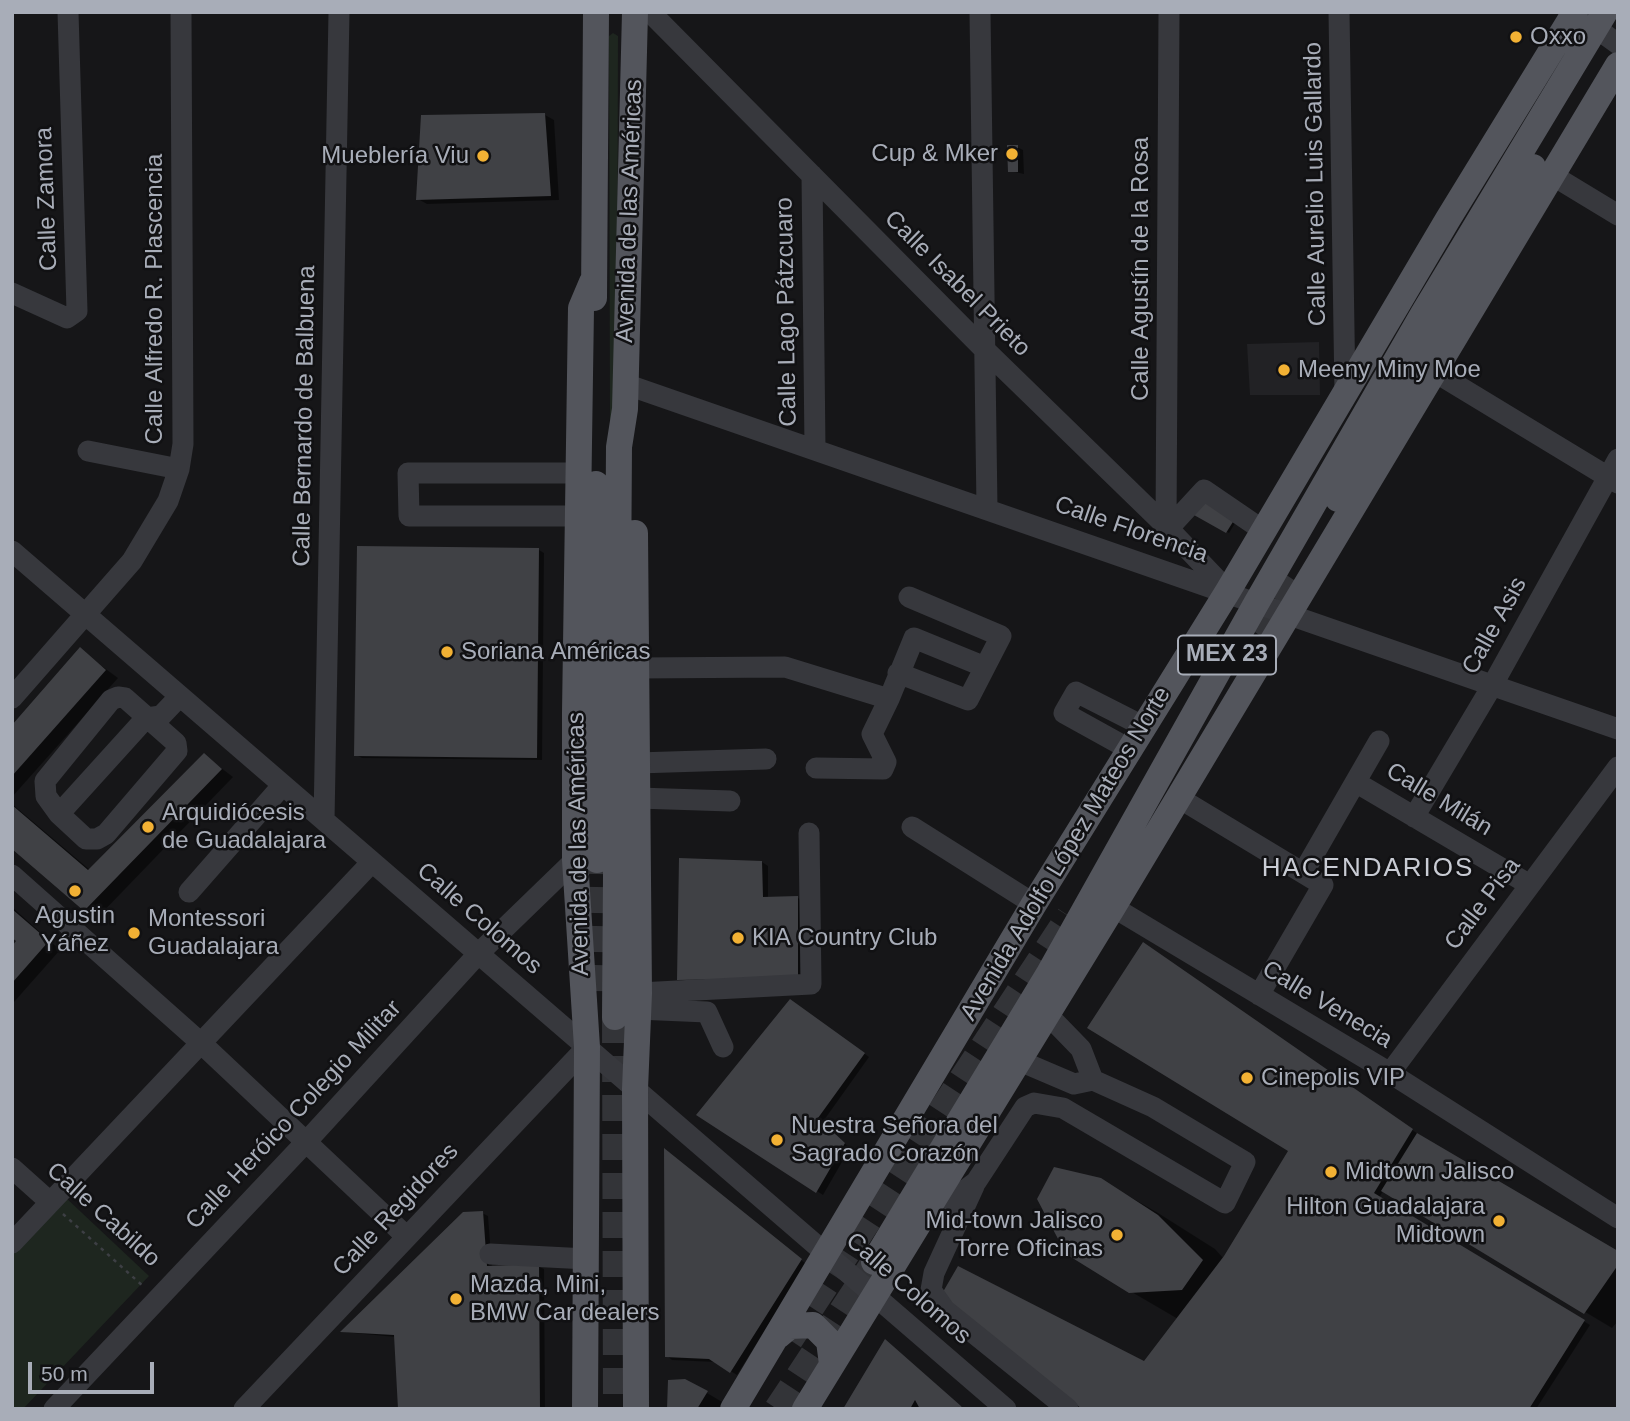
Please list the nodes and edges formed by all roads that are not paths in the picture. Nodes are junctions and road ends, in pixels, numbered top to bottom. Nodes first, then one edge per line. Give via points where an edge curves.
1 (68, 12) edge
2 (181, 12) edge
3 (339, 12) edge
4 (596, 12) edge
5 (635, 12) edge
6 (650, 12) edge
7 (980, 12) edge
8 (1169, 12) edge
9 (1339, 12) edge
10 (1594, 26) edge
11 (1549, 59) junction
12 (1618, 65) edge
13 (1522, 102) junction
14 (812, 175) junction
15 (1552, 175) junction
16 (1502, 185) junction
17 (1618, 215) edge
18 (1447, 219) junction
19 (592, 282) junction
20 (12, 293) edge
21 (1423, 314) junction
22 (984, 349) junction
23 (1435, 372) junction
24 (1345, 396) junction
25 (625, 397) junction
26 (815, 449) junction
27 (88, 451) dead end
28 (179, 469) junction
29 (578, 473) junction
30 (1614, 473) edge
31 (986, 508) junction
32 (578, 516) junction
33 (1167, 527) junction
34 (1264, 531) junction
35 (12, 551) edge
36 (1293, 576) tunnel mouth
37 (1228, 591) junction
38 (909, 597) dead end
39 (1257, 602) junction
40 (85, 614) junction
41 (1289, 615) junction
42 (985, 667) junction
43 (638, 668) junction
44 (898, 673) junction
45 (1492, 686) junction
46 (1210, 687) junction
47 (180, 696) junction
48 (12, 698) edge
49 (889, 699) junction
50 (155, 721) junction
51 (1143, 726) junction
52 (1618, 729) edge
53 (1379, 741) dead end
54 (1129, 749) junction
55 (766, 759) dead end
56 (637, 763) junction
57 (1618, 767) edge
58 (816, 768) dead end
59 (1357, 783) junction
60 (282, 786) junction
61 (1103, 791) junction
62 (638, 798) junction
63 (1179, 798) junction
64 (730, 801) dead end
65 (59, 814) junction
66 (1414, 817) junction
67 (324, 820) junction
68 (912, 827) dead end
69 (809, 834) dead end
70 (586, 860) junction
71 (372, 862) junction
72 (1303, 873) junction
73 (12, 875) edge
74 (1530, 885) junction
75 (189, 892) dead end
76 (1034, 904) junction
77 (1113, 907) junction
78 (479, 953) junction
79 (1259, 995) junction
80 (630, 1006) junction
81 (1048, 1014) junction
82 (201, 1042) junction
83 (587, 1047) junction
84 (723, 1047) dead end
85 (1020, 1061) junction
86 (1390, 1073) junction
87 (1084, 1082) junction
88 (635, 1089) junction
89 (1063, 1108) junction
90 (307, 1141) junction
91 (12, 1168) edge
92 (976, 1182) junction
93 (50, 1202) junction
94 (1618, 1218) edge
95 (921, 1223) junction
96 (407, 1237) junction
97 (12, 1243) edge
98 (826, 1253) junction
99 (490, 1254) dead end
100 (587, 1259) junction
101 (874, 1262) tunnel mouth
102 (876, 1297) junction
103 (778, 1336) junction
104 (832, 1364) junction
105 (54, 1409) edge
106 (244, 1409) edge
107 (585, 1409) edge
108 (636, 1409) edge
109 (733, 1409) edge
110 (805, 1409) edge
111 (1006, 1409) edge
112 (1068, 1409) edge

1 - 20 street, Calle Zamora via 77,311 67,318
2 - 28 street, Calle Alfredo R. Plascencia via 183,444
3 - 67 street, Calle Bernardo de Balbuena
4 - 19 main road, Avenida de las Américas
5 - 25 main road, Avenida de las Américas
6 - 14 street, Calle Isabel Prieto
7 - 22 street
8 - 33 street, Calle Agustín de la Rosa
9 - 24 street, Calle Aurelio Luis Gallardo
10 - 11 main road, Avenida Adolfo López Mateos Norte
10 - 11 main road
10 - 16 main road, Avenida Adolfo López Mateos Norte / MEX 23
10 - 36 main road
11 - 13 main road, Avenida Adolfo López Mateos Norte
12 - 15 main road
13 - 16 main road
13 - 18 main road, Avenida Adolfo López Mateos Norte
14 - 22 street, Calle Isabel Prieto
14 - 26 street, Calle Lago Pátzcuaro
15 - 17 street
15 - 23 main road
16 - 21 main road, Avenida Adolfo López Mateos Norte / MEX 23
18 - 21 main road
18 - 24 main road, Avenida Adolfo López Mateos Norte
19 - 29 main road, Avenida de las Américas via 581,308
19 - 70 main road, Avenida de las Américas via 596,323
21 - 39 main road, Avenida Adolfo López Mateos Norte / MEX 23
22 - 31 street
22 - 33 street, Calle Isabel Prieto
23 - 30 street
23 - 41 main road
24 - 34 main road, Avenida Adolfo López Mateos Norte
25 - 26 street, Calle Florencia
25 - 43 main road, Avenida de las Américas via 632,460
25 - 80 main road, Avenida de las Américas via 619,447
26 - 31 street, Calle Florencia
27 - 28 street
28 - 40 street, Calle Alfredo R. Plascencia via 168,501 132,561
29 - 32 main road, Avenida de las Américas
29 - 32 street via 408,473 409,516
30 - 45 street, Calle Asis
31 - 37 street, Calle Florencia
32 - 70 main road, Avenida de las Américas
33 - 34 street via 1203,490
33 - 37 street, Calle Isabel Prieto
34 - 37 main road, Avenida Adolfo López Mateos Norte
35 - 40 street, Calle Colomos
37 - 39 street, Calle Florencia
37 - 51 main road, Avenida Adolfo López Mateos Norte
38 - 42 street via 1001,636
39 - 41 street, Calle Florencia
39 - 46 main road, Avenida Adolfo López Mateos Norte / MEX 23
40 - 47 street, Calle Colomos
40 - 48 street, Calle Alfredo R. Plascencia
41 - 45 street, Calle Florencia
41 - 63 main road
42 - 44 street via 968,700
42 - 44 street via 914,638
43 - 49 street via 785,667
43 - 56 main road, Avenida de las Américas
44 - 49 street
45 - 52 street, Calle Florencia
45 - 66 street, Calle Asis
46 - 61 main road
46 - 101 main road, Avenida Adolfo López Mateos Norte / MEX 23 via 1048,975
47 - 50 street
47 - 60 street, Calle Colomos
49 - 58 street via 872,734 886,762 883,769
50 - 65 street
50 - 65 street via 125,698 111,700 45,782 46,796
50 - 65 street via 176,743 177,751 106,834 86,839
51 - 54 main road, Avenida Adolfo López Mateos Norte
51 - 54 street via 1076,692 1064,713
53 - 59 street
54 - 61 main road, Avenida Adolfo López Mateos Norte
55 - 56 street
56 - 62 main road, Avenida de las Américas
57 - 74 street, Calle Pisa
59 - 66 street, Calle Milán
59 - 72 street
60 - 67 street, Calle Colomos
60 - 75 street
61 - 76 main road, Avenida Adolfo López Mateos Norte
62 - 64 street
62 - 80 main road, Avenida de las Américas
63 - 72 street
63 - 77 main road
66 - 74 street, Calle Milán
67 - 71 street, Calle Colomos
68 - 76 street
69 - 80 street via 811,984
70 - 78 street, Calle Heróico Colegio Militar
70 - 83 main road, Avenida de las Américas
71 - 78 street, Calle Colomos
71 - 82 street
72 - 79 street via 1322,885
73 - 82 street
74 - 86 street, Calle Pisa
76 - 98 main road, Avenida Adolfo López Mateos Norte
77 - 79 street, Calle Venecia
77 - 81 main road
78 - 83 street, Calle Colomos
78 - 90 street, Calle Heróico Colegio Militar
79 - 86 street, Calle Venecia
80 - 84 street via 706,1012
80 - 88 main road, Avenida de las Américas
81 - 85 main road
81 - 87 street via 1081,1049
82 - 90 street
82 - 93 street
83 - 88 street, Calle Colomos
83 - 96 street, Calle Regidores
83 - 100 main road, Avenida de las Américas
85 - 87 street
85 - 95 main road
86 - 94 street, Calle Venecia
87 - 89 street
87 - 89 street via 1153,1107 1245,1162 1225,1203
88 - 98 street, Calle Colomos
88 - 108 main road, Avenida de las Américas
89 - 92 street via 1034,1103 1025,1107
90 - 96 street
90 - 105 street, Calle Heróico Colegio Militar
91 - 93 street, Calle Cabildo
92 - 95 street
92 - 112 street via 934,1273 931,1290 945,1310
93 - 97 street
95 - 102 main road
96 - 106 street, Calle Regidores
98 - 102 street, Calle Colomos
98 - 103 main road, Avenida Adolfo López Mateos Norte
99 - 100 street
100 - 107 main road, Avenida de las Américas
102 - 104 main road
102 - 111 street, Calle Colomos
103 - 104 main road via 797,1324 813,1325 829,1341
103 - 109 main road, Avenida Adolfo López Mateos Norte
104 - 110 main road

